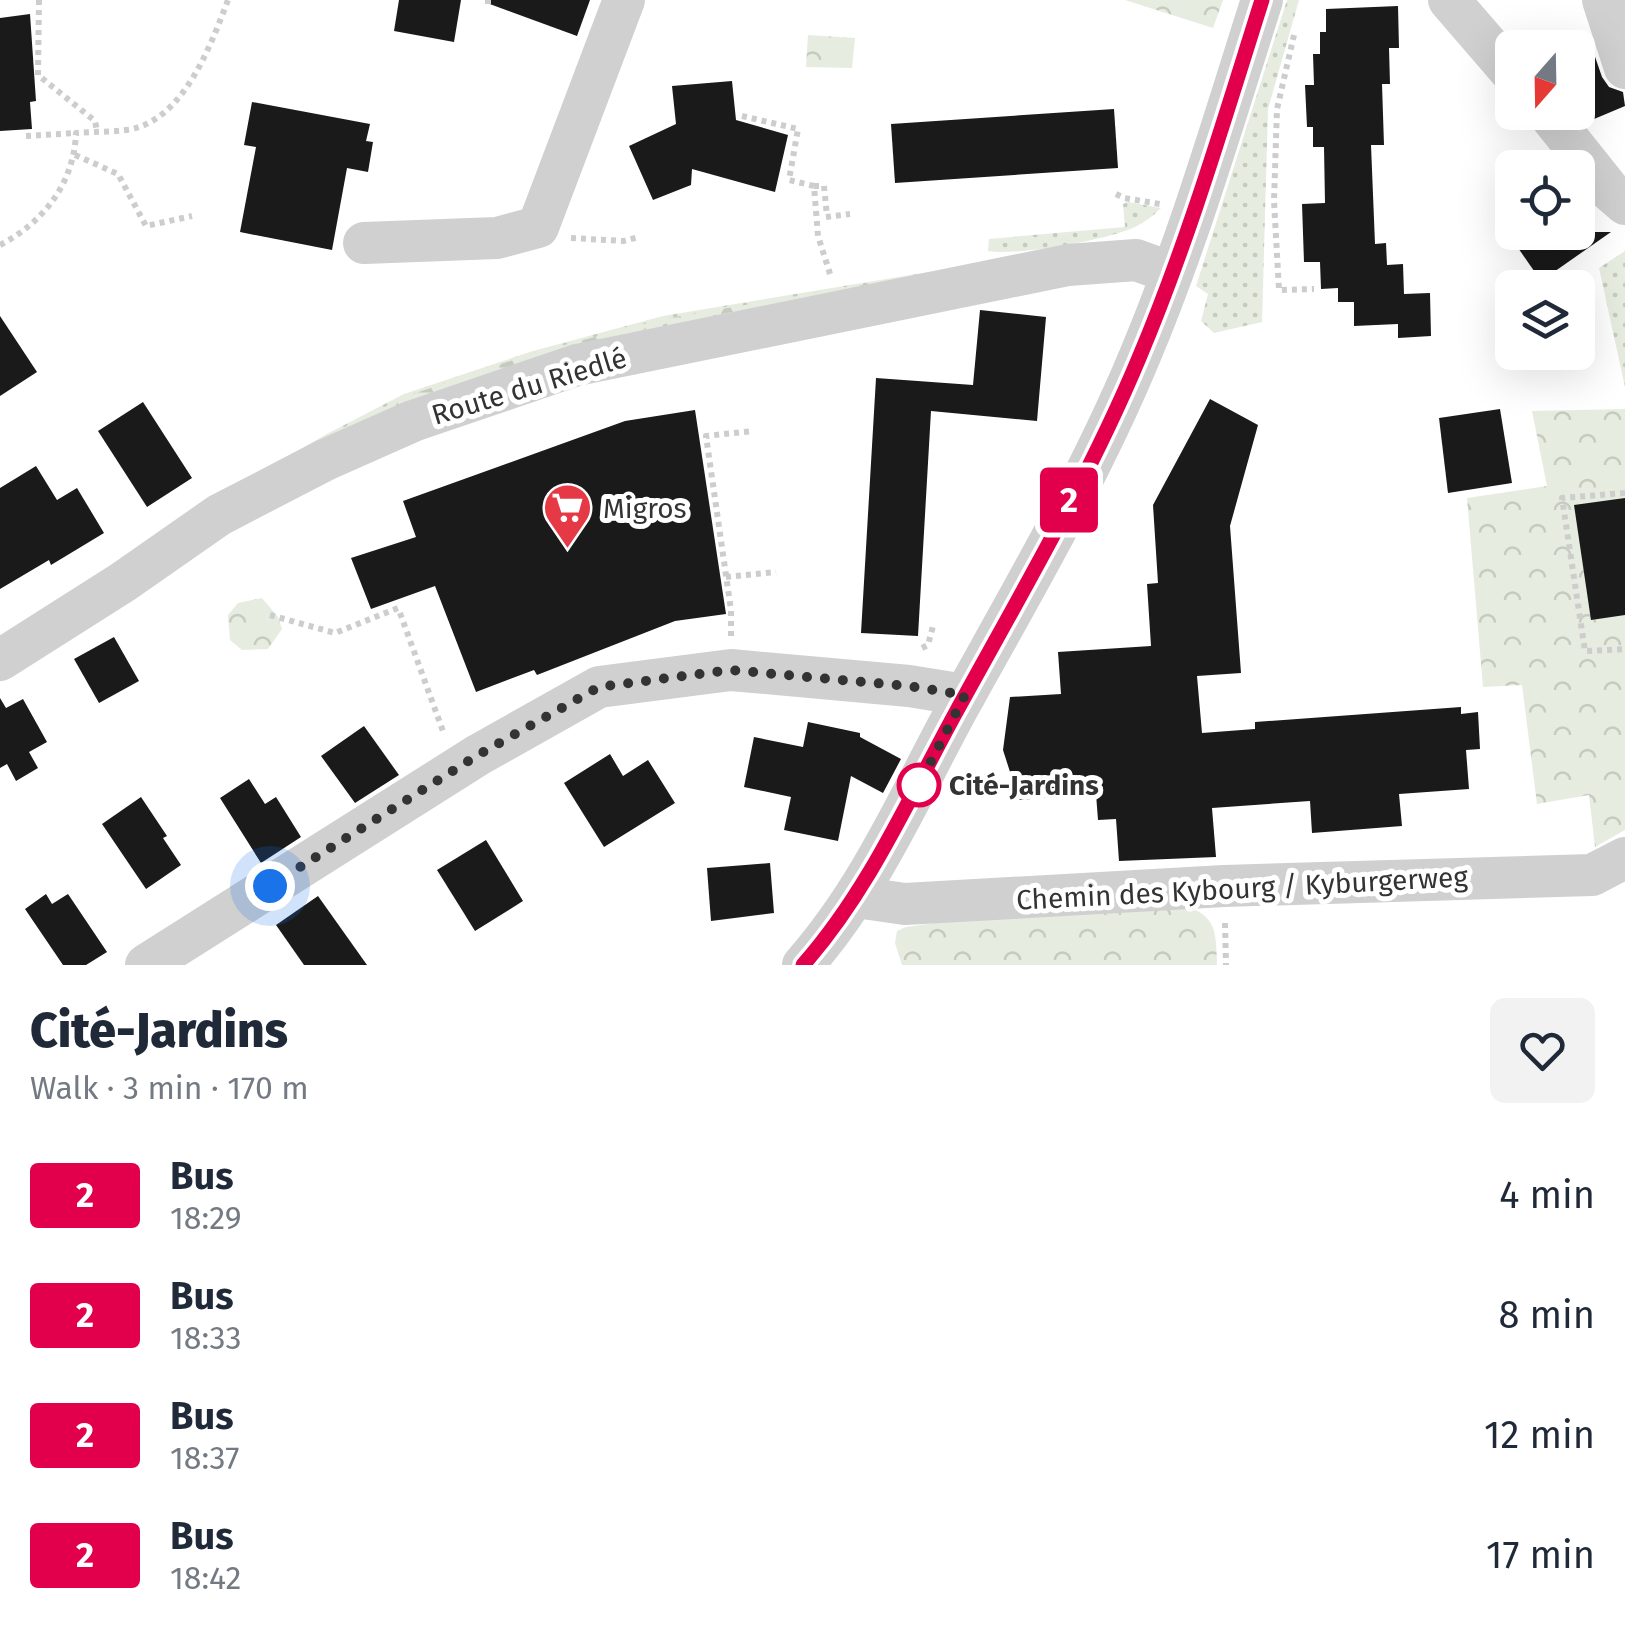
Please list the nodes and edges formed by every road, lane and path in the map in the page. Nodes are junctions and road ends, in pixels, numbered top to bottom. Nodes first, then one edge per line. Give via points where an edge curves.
1 (39, 0) edge
2 (228, 0) edge
3 (624, 0) edge
4 (1262, 0) edge
5 (1449, 0) edge
6 (1603, 0) edge
7 (1296, 25) dead end
8 (1495, 53) edge
9 (1625, 68) edge
10 (742, 116) dead end
11 (1561, 130) edge
12 (97, 131) junction
13 (76, 133) junction
14 (26, 136) dead end
15 (75, 155) junction
16 (814, 186) junction
17 (1116, 194) dead end
18 (1625, 204) edge
19 (1171, 205) dead end
20 (850, 214) dead end
21 (192, 216) dead end
22 (828, 216) junction
23 (816, 218) junction
24 (538, 227) junction
25 (639, 237) dead end
26 (364, 243) dead end
27 (0, 244) edge
28 (1172, 273) junction
29 (833, 283) dead end
30 (1314, 288) dead end
31 (753, 431) dead end
32 (1625, 492) edge
33 (776, 572) dead end
34 (726, 578) junction
35 (270, 615) dead end
36 (732, 617) dead end
37 (932, 626) dead end
38 (922, 648) dead end
39 (1625, 649) edge
40 (0, 660) edge
41 (965, 695) junction
42 (457, 768) junction
43 (1625, 858) edge
44 (856, 897) junction
45 (146, 965) edge
46 (803, 965) edge

1 - 12 path via 38,76 95,121
2 - 12 path via 206,58 172,104 140,127
3 - 24 street
4 - 28 street
5 - 8 street
6 - 9 street
7 - 30 path via 1277,110 1279,290
10 - 16 path via 798,129 789,180
11 - 18 street
12 - 13 path
13 - 14 path
13 - 15 path
15 - 21 path via 118,174 146,226
15 - 27 path via 56,199 23,233
16 - 22 path via 824,186
16 - 23 path
17 - 19 path
20 - 22 path
22 - 23 path
23 - 29 path
24 - 25 path via 564,238
24 - 26 street via 497,238
28 - 40 street, Route du Riedlé via 1136,260 1068,266 578,366 413,421 325,460 219,515
28 - 41 street via 1090,461
31 - 34 path via 706,436
32 - 39 path via 1562,498 1585,650
33 - 34 path
34 - 36 path
35 - 42 path via 335,633 399,611
37 - 38 path
41 - 42 street via 730,670 599,687
41 - 44 street
42 - 45 street
43 - 44 street, Chemin des Kybourg / Kyburgerweg via 1592,875 1412,893 1098,892 905,904
44 - 46 street

